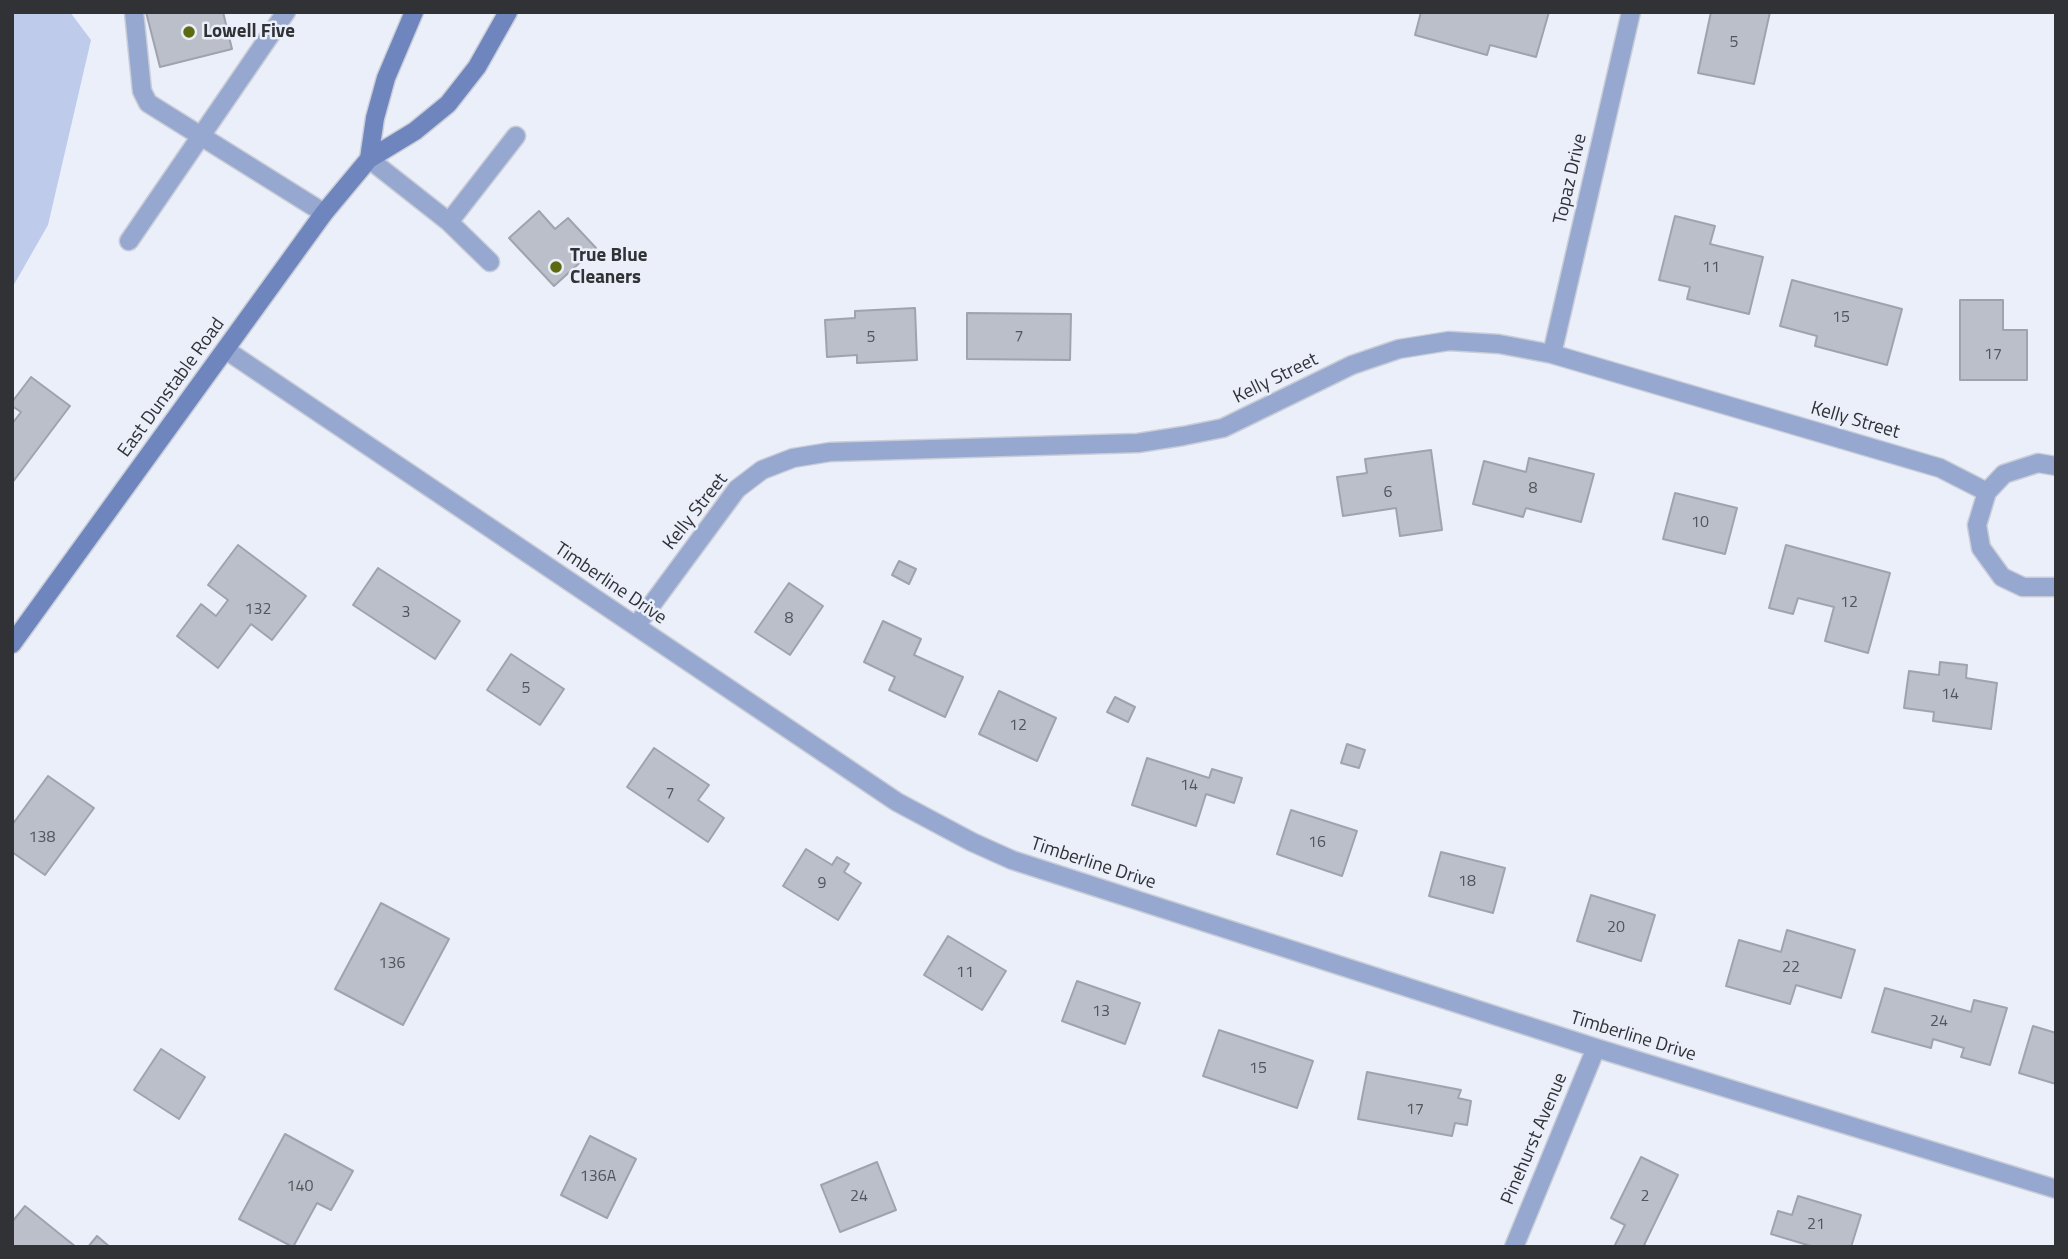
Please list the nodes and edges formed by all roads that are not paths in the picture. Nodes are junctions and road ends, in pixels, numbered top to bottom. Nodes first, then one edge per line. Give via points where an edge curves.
1 (134, 12) edge
2 (286, 12) edge
3 (414, 12) edge
4 (508, 12) edge
5 (1631, 12) edge
6 (201, 134) junction
7 (516, 136) dead end
8 (369, 159) junction
9 (324, 213) junction
10 (449, 222) junction
11 (128, 241) dead end
12 (490, 262) dead end
13 (226, 350) junction
14 (1552, 354) junction
15 (2056, 466) edge
16 (1987, 492) junction
17 (2056, 587) edge
18 (636, 626) junction
19 (12, 644) edge
20 (1596, 1048) junction
21 (2056, 1189) edge
22 (1514, 1247) edge

1 - 6 street via 144,98
2 - 6 street
3 - 8 street, East Dunstable Road via 386,78
4 - 8 street, East Dunstable Road via 477,67 448,104
5 - 14 street, Topaz Drive
6 - 9 street
6 - 11 street
7 - 10 street
8 - 9 street, East Dunstable Road
8 - 10 street
9 - 13 street, East Dunstable Road
10 - 12 street
13 - 18 street, Timberline Drive
13 - 19 street, East Dunstable Road
14 - 16 street, Kelly Street via 1940,468
14 - 18 street, Kelly Street via 1449,341 1399,349 1352,365 1223,428 1138,443 793,458 762,470 737,489
15 - 16 street via 2038,463 2014,468
16 - 17 street via 1977,525 1986,559 2001,577 2023,587
18 - 20 street, Timberline Drive via 897,802 1012,860
20 - 21 street, Timberline Drive
20 - 22 street, Pinehurst Avenue

